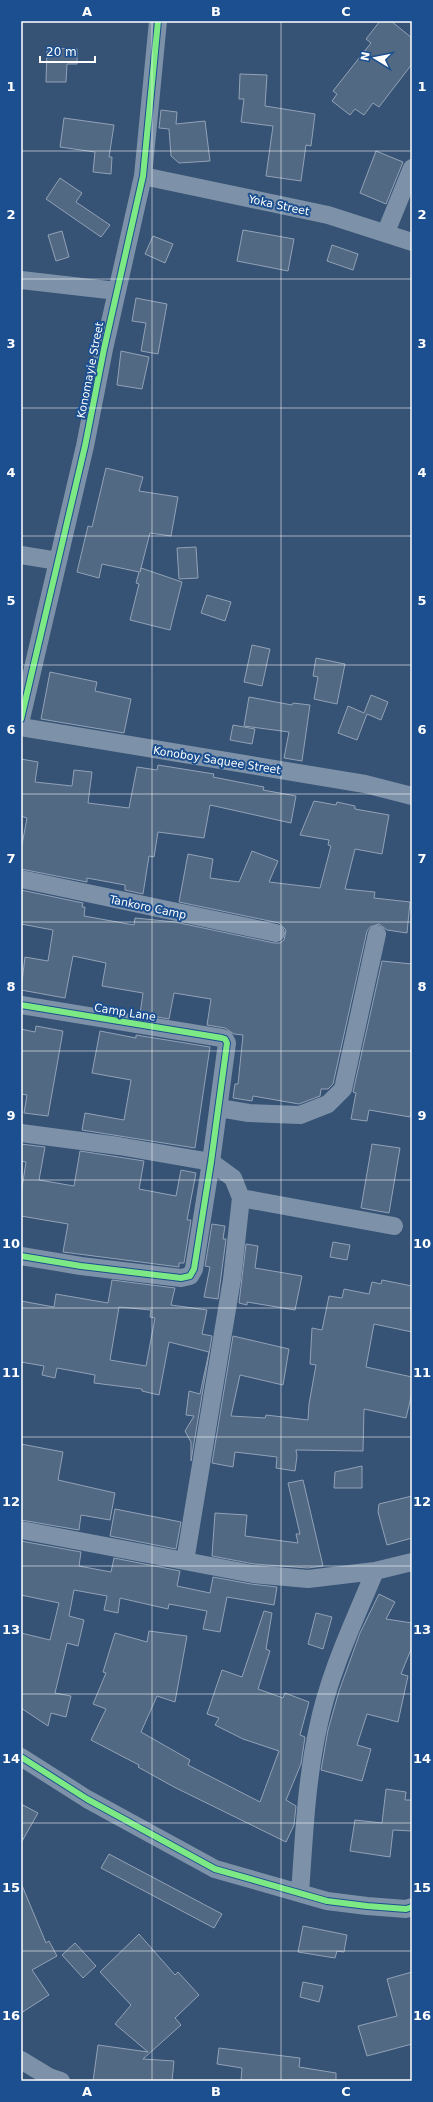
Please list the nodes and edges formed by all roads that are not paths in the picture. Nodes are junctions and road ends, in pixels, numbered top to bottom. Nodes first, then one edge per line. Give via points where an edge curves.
1 (158, 21) edge
2 (412, 168) edge
3 (143, 176) junction
4 (386, 232) junction
5 (412, 242) edge
6 (21, 280) edge
7 (117, 291) junction
8 (21, 555) edge
9 (58, 561) junction
10 (21, 719) edge
11 (21, 727) edge
12 (412, 796) edge
13 (21, 879) edge
14 (276, 933) dead end
15 (377, 934) dead end
16 (21, 1005) edge
17 (219, 1108) junction
18 (21, 1133) edge
19 (211, 1162) junction
20 (241, 1198) junction
21 (394, 1226) dead end
22 (21, 1256) edge
23 (21, 1530) edge
24 (185, 1561) junction
25 (412, 1562) edge
26 (375, 1571) junction
27 (21, 1757) edge
28 (300, 1893) junction
29 (410, 1913) edge
30 (21, 2060) edge
31 (61, 2081) edge

1 - 3 street, Konomayie Street
2 - 4 street
3 - 4 street, Yoka Street via 328,215
3 - 7 street, Konomayie Street
4 - 5 street, Yoka Street
6 - 7 street
7 - 9 street, Konomayie Street
8 - 9 street
9 - 10 street, Konomayie Street
11 - 12 street, Konoboy Saquee Street via 365,784
13 - 14 street, Tankoro Camp
15 - 17 street via 343,1089 328,1104 300,1115 249,1113
16 - 17 street, Camp Lane via 226,1040
17 - 19 street
18 - 19 street
19 - 20 street via 233,1178
19 - 22 street via 194,1269 190,1276 181,1278 88,1267
20 - 21 street
20 - 24 street via 232,1278
23 - 24 street
24 - 26 street via 253,1574 308,1579
25 - 26 street
26 - 28 street via 334,1673 318,1726 310,1769
27 - 28 street via 87,1799 215,1869
28 - 29 street via 327,1901
30 - 31 street

